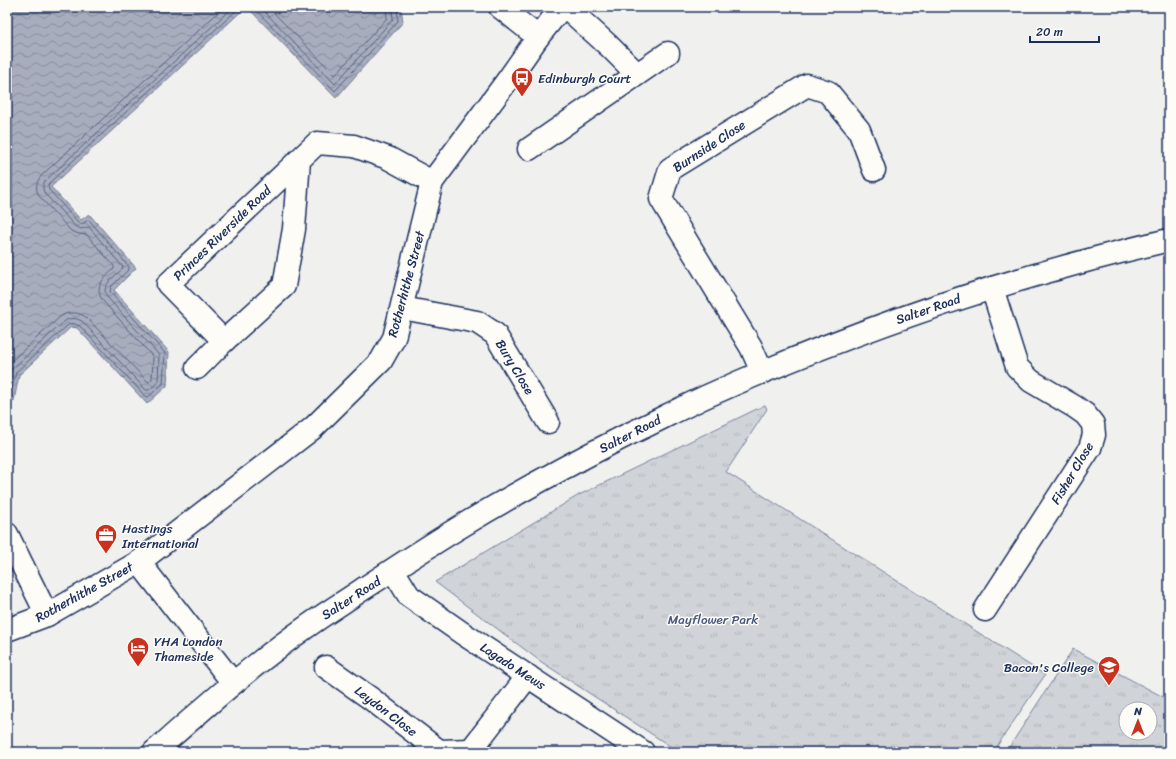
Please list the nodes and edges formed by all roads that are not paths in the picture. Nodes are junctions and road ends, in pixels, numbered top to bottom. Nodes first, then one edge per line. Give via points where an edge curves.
1 (500, 7) edge
2 (562, 7) edge
3 (566, 7) edge
4 (538, 37) junction
5 (668, 53) dead end
6 (637, 74) junction
7 (529, 149) dead end
8 (298, 160) junction
9 (874, 170) dead end
10 (432, 182) junction
11 (1169, 240) edge
12 (992, 288) junction
13 (402, 308) junction
14 (224, 341) junction
15 (197, 368) dead end
16 (762, 372) junction
17 (548, 422) dead end
18 (7, 534) edge
19 (139, 562) junction
20 (393, 570) junction
21 (985, 610) dead end
22 (47, 615) junction
23 (7, 630) edge
24 (326, 667) dead end
25 (528, 676) junction
26 (233, 683) junction
27 (472, 751) edge
28 (154, 752) edge
29 (643, 752) edge

1 - 4 street
2 - 4 street, Rotherhithe Street
3 - 6 street
4 - 10 street, Rotherhithe Street
5 - 6 street
6 - 7 street
8 - 10 street, Princes Riverside Road via 317,143 354,146 388,158
8 - 14 street via 294,229 284,286
8 - 14 street, Princes Riverside Road via 168,284
9 - 16 street, Burnside Close via 859,130 828,92 807,86 670,169 661,200 751,347
10 - 13 street, Rotherhithe Street
11 - 12 street, Salter Road
12 - 16 street, Salter Road via 837,342
12 - 21 street, Fisher Close via 1017,367 1031,382 1085,414 1093,424 1094,435 1090,448
13 - 17 street, Bury Close via 477,322 495,334
13 - 19 street, Rotherhithe Street via 394,338 381,361 314,428
14 - 15 street
16 - 20 street, Salter Road via 598,450 465,524
18 - 22 street
19 - 22 street, Rotherhithe Street
19 - 26 street, Rotherhithe Street
20 - 25 street, Lagado Mews via 409,596
20 - 26 street, Salter Road via 304,628
22 - 23 street, Rotherhithe Street
24 - 27 street, Leydon Close via 439,751
25 - 27 street, Leydon Close
25 - 29 street, Lagado Mews
26 - 28 street, Salter Road

